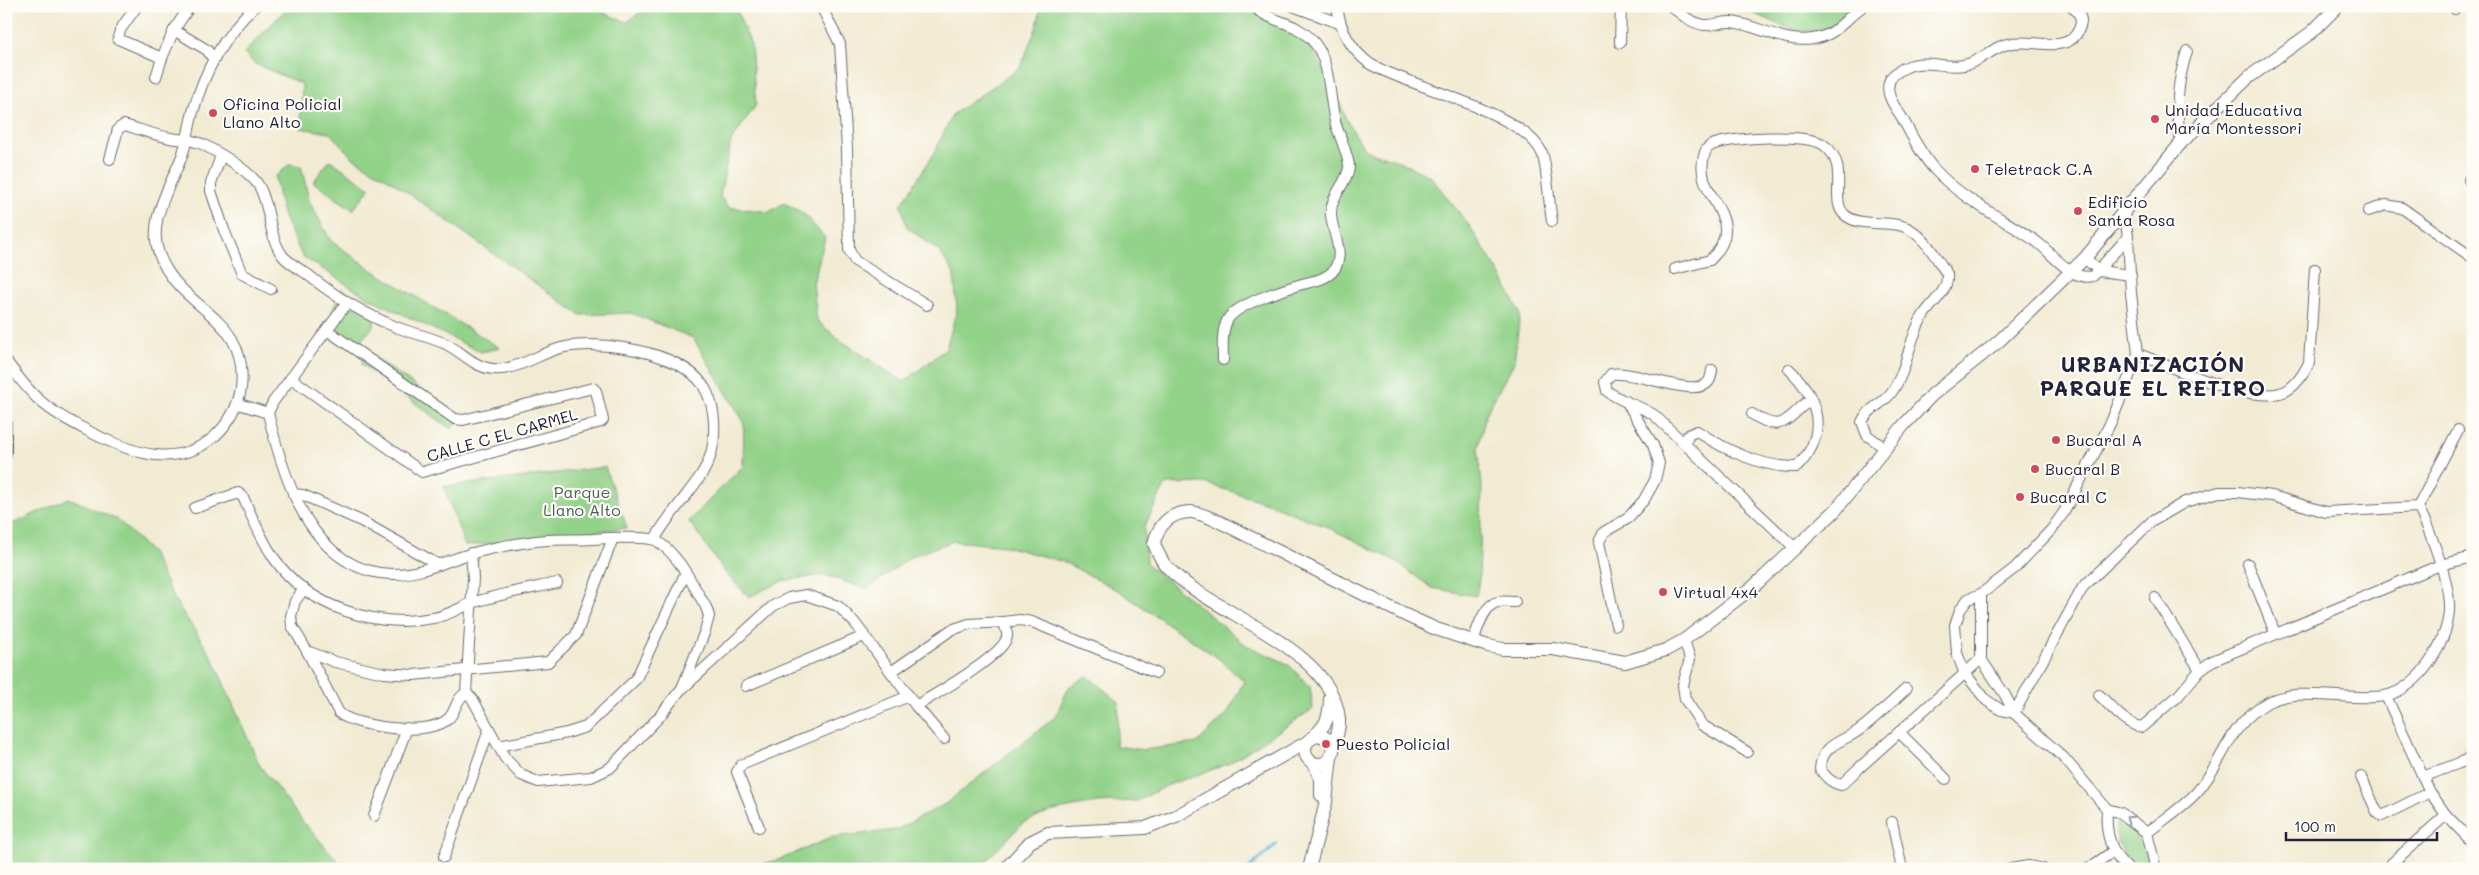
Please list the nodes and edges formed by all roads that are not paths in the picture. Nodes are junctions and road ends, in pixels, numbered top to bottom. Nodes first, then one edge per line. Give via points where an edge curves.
1 (137, 6) edge
2 (190, 6) edge
3 (255, 6) edge
4 (821, 6) edge
5 (1260, 6) edge
6 (1293, 6) edge
7 (1337, 6) edge
8 (1621, 6) edge
9 (1671, 6) edge
10 (1863, 6) edge
11 (2072, 6) edge
12 (2338, 6) edge
13 (1339, 23) junction
14 (174, 30) junction
15 (1620, 43) dead end
16 (2187, 51) dead end
17 (162, 58) junction
18 (214, 60) junction
19 (156, 77) dead end
20 (187, 140) junction
21 (2181, 143) junction
22 (220, 156) junction
23 (110, 158) dead end
24 (2124, 211) junction
25 (2368, 211) dead end
26 (1552, 221) dead end
27 (2128, 236) junction
28 (2085, 258) junction
29 (2473, 258) edge
30 (1675, 269) dead end
31 (2315, 269) dead end
32 (2099, 271) junction
33 (2072, 272) junction
34 (2131, 275) junction
35 (271, 289) dead end
36 (347, 303) junction
37 (927, 305) dead end
38 (327, 330) junction
39 (2138, 354) junction
40 (1223, 360) dead end
41 (6, 361) edge
42 (1712, 370) dead end
43 (1789, 370) dead end
44 (291, 378) junction
45 (1811, 399) junction
46 (1626, 401) junction
47 (238, 404) junction
48 (268, 413) junction
49 (1752, 414) dead end
50 (6, 421) edge
51 (2458, 430) dead end
52 (1686, 443) junction
53 (1886, 449) junction
54 (6, 454) edge
55 (293, 494) junction
56 (2418, 507) junction
57 (195, 508) dead end
58 (613, 538) junction
59 (655, 539) junction
60 (1795, 548) junction
61 (471, 554) junction
62 (2473, 557) edge
63 (2248, 564) dead end
64 (439, 565) junction
65 (2440, 565) junction
66 (685, 574) junction
67 (557, 583) dead end
68 (304, 589) junction
69 (1981, 594) junction
70 (2155, 598) dead end
71 (1515, 602) dead end
72 (471, 603) junction
73 (1004, 622) junction
74 (1616, 625) dead end
75 (2275, 633) junction
76 (864, 636) junction
77 (1684, 640) junction
78 (1473, 642) junction
79 (307, 651) junction
80 (1981, 659) junction
81 (467, 670) junction
82 (2200, 670) junction
83 (891, 672) junction
84 (1964, 672) junction
85 (1156, 673) dead end
86 (746, 686) dead end
87 (682, 688) junction
88 (1906, 689) dead end
89 (466, 693) junction
90 (1331, 694) junction
91 (2099, 695) dead end
92 (909, 696) junction
93 (2386, 696) junction
94 (916, 706) junction
95 (2014, 713) junction
96 (407, 728) junction
97 (489, 730) junction
98 (1899, 732) junction
99 (944, 739) dead end
100 (1309, 741) junction
101 (498, 746) junction
102 (1747, 752) dead end
103 (1283, 754) junction
104 (1332, 754) junction
105 (2472, 758) edge
106 (1310, 761) junction
107 (2361, 777) dead end
108 (2423, 777) junction
109 (1946, 779) dead end
110 (2430, 792) junction
111 (2107, 809) junction
112 (1322, 810) junction
113 (2446, 815) junction
114 (374, 816) dead end
115 (1892, 822) dead end
116 (759, 827) dead end
117 (2146, 833) junction
118 (2473, 843) edge
119 (2112, 852) junction
120 (444, 857) dead end
121 (2391, 864) dead end
122 (1005, 869) edge
123 (1309, 869) edge
124 (1902, 869) edge
125 (2011, 869) edge
126 (2043, 869) edge
127 (2088, 869) edge
128 (2128, 869) edge
129 (2156, 869) edge

1 - 17 street via 120,30 118,39
2 - 14 street
3 - 18 street via 231,31
4 - 37 street via 840,44 849,250 855,261
5 - 40 street via 1259,11 1292,24 1318,47 1328,81 1332,112 1349,166 1332,208 1331,220 1340,254 1336,266 1322,279 1296,286 1231,315 1223,338
6 - 13 street
7 - 13 street
8 - 15 street
9 - 10 street via 1685,18 1705,25 1728,21 1789,38 1812,40 1840,28
11 - 33 street via 2080,14 2081,24 2076,37 2069,42 2059,45 2013,42 1965,65 1942,66 1922,62 1907,66 1891,77 1888,86 1890,98 1917,146 1935,170 1974,201 2037,242
12 - 21 street via 2312,32 2250,78
13 - 26 street via 1356,52 1370,64 1508,122 1531,138 1543,156
14 - 17 street
14 - 18 street via 207,50
16 - 21 street via 2178,81
17 - 19 street
18 - 20 street via 194,111
20 - 22 street via 203,144
20 - 23 street via 121,125
20 - 47 street via 160,206 156,223 157,242 171,278 226,329 236,346 242,367
21 - 24 street
22 - 35 street via 211,191 224,230 242,274
22 - 36 street via 248,173 259,186 282,256
24 - 27 street
24 - 28 street
25 - 29 street via 2386,205 2396,206
27 - 32 street
27 - 34 street
28 - 32 street
28 - 33 street
30 - 53 street via 1710,260 1724,239 1724,217 1706,185 1702,165 1710,145 1774,137 1816,140 1824,145 1837,164 1838,202 1844,214 1856,220 1910,229 1947,274 1944,289 1917,328 1899,380 1890,394 1868,410 1862,422 1867,435
31 - 39 street via 2309,363 2302,375 2282,393 2252,394
32 - 33 street via 2088,278
32 - 34 street
33 - 53 street via 1998,342 1932,395
34 - 39 street
36 - 38 street
36 - 59 street via 384,322 444,343 476,364 492,369 508,368 561,348 594,345 642,351 689,372 702,384 710,400 714,442 704,470
38 - 44 street
38 - 44 street, CALLE C EL CARMEL via 455,419 463,420 588,388 596,391 603,416 601,422 422,472
39 - 69 street via 2112,420 2064,512 2015,568
41 - 47 street via 38,399 62,416 137,453 166,456 188,452 208,442 224,428
42 - 46 street via 1705,385 1695,387 1623,372 1611,374 1606,378 1607,391
43 - 45 street via 1803,383
44 - 48 street
45 - 49 street via 1793,416 1778,424 1767,424
45 - 52 street via 1818,430 1814,444 1797,467 1782,468 1764,463 1714,443 1697,431 1688,435
46 - 52 street via 1654,415
46 - 74 street via 1653,445 1659,463 1644,500 1627,520 1604,532 1598,542
47 - 48 street
48 - 55 street
50 - 54 street
51 - 56 street
52 - 60 street
53 - 60 street via 1835,510
55 - 64 street via 303,495 361,520
55 - 64 street via 314,530 332,549 363,569 392,574
56 - 65 street
56 - 95 street via 2326,512 2272,496 2236,492 2219,492 2185,502 2151,522 2083,587
57 - 68 street via 238,493 275,559
58 - 59 street
58 - 61 street via 548,540
58 - 81 street via 576,635 564,649 548,662
59 - 66 street via 674,556
60 - 77 street via 1752,588
61 - 64 street
61 - 72 street
62 - 65 street
63 - 75 street
65 - 75 street
65 - 93 street via 2450,605 2448,621 2434,656 2411,684
66 - 87 street via 709,616
66 - 101 street via 636,679 586,727
67 - 72 street
68 - 72 street via 331,606 398,621 433,618
68 - 79 street via 295,601 291,616 292,626
69 - 80 street
69 - 84 street via 1968,599 1955,625 1957,653
70 - 82 street
71 - 78 street via 1493,605 1478,624
72 - 81 street
73 - 83 street via 969,624 951,630
73 - 85 street via 1032,622
73 - 94 street via 1007,636 994,653 978,668
75 - 82 street via 2234,650
76 - 83 street
76 - 86 street
76 - 87 street via 838,606 806,595 788,598 774,606
77 - 78 street via 1666,650 1625,662 1553,649 1503,649
77 - 102 street via 1690,659 1683,684 1686,699 1702,725
78 - 90 street via 1405,615 1216,520 1191,512 1169,518 1157,530 1154,544 1165,566 1196,592 1288,647 1314,669
79 - 81 street via 335,662 384,673 413,675
79 - 96 street via 339,713 345,718 378,728
80 - 84 street
80 - 95 street
81 - 89 street
82 - 91 street via 2179,695 2142,727 2126,720
83 - 92 street
84 - 95 street via 1986,700 2000,710
84 - 98 street
87 - 101 street via 660,717 610,768 591,777 538,782 521,775
88 - 98 street via 1861,729 1834,743 1825,752 1820,769 1833,783 1841,785
89 - 96 street via 450,718 440,724
89 - 97 street
90 - 100 street via 1329,718
90 - 104 street via 1339,719
92 - 94 street
92 - 116 street via 741,765 737,772
93 - 108 street
93 - 117 street via 2309,696 2270,701 2241,722 2197,792
94 - 99 street
95 - 111 street via 2064,758
96 - 114 street
97 - 101 street
97 - 120 street
98 - 109 street
100 - 103 street
100 - 104 street via 1317,736 1325,738 1331,744
100 - 106 street via 1304,751
103 - 106 street
103 - 122 street via 1176,816 1145,828 1048,833 1030,842
104 - 106 street via 1325,763
104 - 112 street
105 - 108 street
106 - 112 street via 1321,779
107 - 110 street via 2377,812 2382,816
108 - 110 street
110 - 113 street
117 -> 111 street via 2120,813
111 - 119 street
112 - 123 street
113 - 118 street
113 - 121 street
115 - 124 street
117 - 129 street
119 - 127 street
119 - 128 street
125 - 126 street via 2028,866

